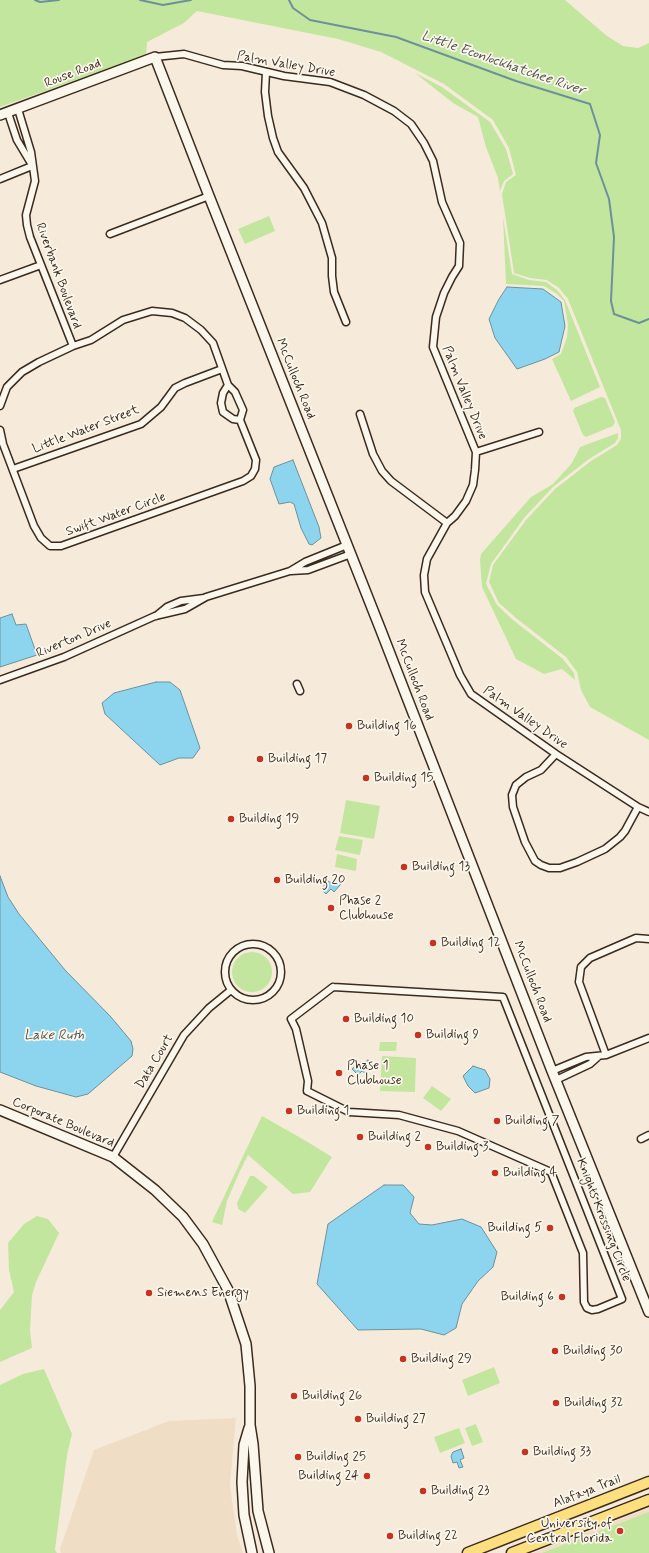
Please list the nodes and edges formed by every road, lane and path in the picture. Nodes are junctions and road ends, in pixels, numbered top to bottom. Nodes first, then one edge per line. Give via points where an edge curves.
1 (155, 57) junction
2 (266, 72) junction
3 (18, 109) junction
4 (4, 114) edge
5 (32, 166) junction
6 (0, 179) edge
7 (209, 196) junction
8 (110, 234) dead end
9 (41, 265) junction
10 (0, 280) edge
11 (346, 322) dead end
12 (73, 346) junction
13 (222, 368) junction
14 (228, 385) junction
15 (0, 406) edge
16 (360, 414) dead end
17 (240, 420) junction
18 (0, 430) edge
19 (539, 432) dead end
20 (476, 452) junction
21 (13, 469) junction
22 (447, 523) junction
23 (347, 545) junction
24 (351, 554) junction
25 (290, 571) junction
26 (0, 680) edge
27 (556, 754) junction
28 (638, 807) junction
29 (649, 812) edge
30 (649, 939) edge
31 (231, 990) junction
32 (297, 1013) joint
33 (649, 1038) edge
34 (603, 1055) junction
35 (576, 1061) junction
36 (579, 1069) junction
37 (552, 1071) junction
38 (556, 1080) junction
39 (0, 1110) edge
40 (649, 1135) edge
41 (641, 1139) dead end
42 (113, 1157) junction
43 (649, 1312) edge
44 (250, 1425) junction
45 (649, 1482) edge
46 (649, 1500) edge
47 (496, 1542) junction
48 (252, 1553) edge
49 (269, 1553) edge
50 (468, 1553) edge
51 (490, 1553) edge
52 (512, 1553) edge

1 - 2 street, Palm Valley Drive via 184,54 223,65 242,66
1 - 3 street, Rouse Road
1 - 7 street, McCulloch Road
2 - 11 street via 265,92 273,138 278,152 304,188 322,223 332,258 334,292
2 - 20 street, Palm Valley Drive via 330,82 394,111 411,124 433,160 442,202 460,243 460,254 459,266 452,276 436,317 433,347
3 - 4 street, Rouse Road
3 - 5 street, Riverbank Boulevard via 31,152
4 - 5 street, Riverbank Boulevard
5 - 6 street
5 - 9 street, Riverbank Boulevard via 35,181 26,215 26,225
7 - 8 street
7 - 23 street, McCulloch Road
9 - 10 street
9 - 12 street, Riverbank Boulevard
12 - 13 street, Swift Water Circle via 91,340 123,320 152,311 172,313 185,318 213,343
12 - 15 street, Swift Water Circle via 22,372 7,387
13 - 14 street, Swift Water Circle
13 - 21 street, Little Water Street via 175,388 161,407 141,424
14 - 17 street, Swift Water Circle via 235,392 242,410
14 - 17 street via 221,403 223,412 233,419
16 - 22 street via 373,454 382,471 391,481
17 - 21 street, Swift Water Circle via 256,460 251,476 62,546 50,546 41,538
18 - 21 street, Swift Water Circle
19 - 20 street
20 - 22 street, Palm Valley Drive via 473,485 466,501
22 - 27 street, Palm Valley Drive via 427,559 424,586 460,675 471,694 479,701
23 - 24 street, McCulloch Road
23 - 25 street, Riverton Drive via 304,562
24 - 25 street, Riverton Drive via 308,570
24 - 37 street, McCulloch Road
25 - 26 street, Riverton Drive via 206,598 181,601 155,616 64,657
27 - 28 street, Palm Valley Drive
27 - 28 street via 540,770 516,785 512,795 513,807 525,842 535,861 541,865 560,868 605,849 625,831
28 - 29 street, Palm Valley Drive
30 - 34 street via 636,938 590,958 581,967 579,982
31 - 31 street via 248,1000 269,996 280,982 280,962 274,953 257,944 247,945 231,955 226,964 225,974
31 - 42 street, Data Court via 209,1008 184,1035
32 - 32 street, Knights Krossing Circle via 333,987 503,997 622,1299 598,1309 587,1308 584,1302 583,1253 551,1172 458,1131 399,1115 349,1112 308,1091 296,1029 291,1019
33 - 34 street
34 - 35 street
34 - 36 street
35 - 36 street
35 - 37 street
36 - 38 street
37 - 38 street, McCulloch Road
38 - 43 street, McCulloch Road
39 - 42 street, Corporate Boulevard
40 - 41 street
42 - 44 street, Corporate Boulevard via 155,1190 183,1217 203,1244 228,1290 246,1344
44 - 48 street, Corporate Boulevard via 244,1446 242,1482 244,1515
44 - 49 street, Corporate Boulevard via 258,1511
45 - 47 main road, Alafaya Trail
46 - 52 main road
47 - 50 main road, Alafaya Trail
47 - 51 main road

